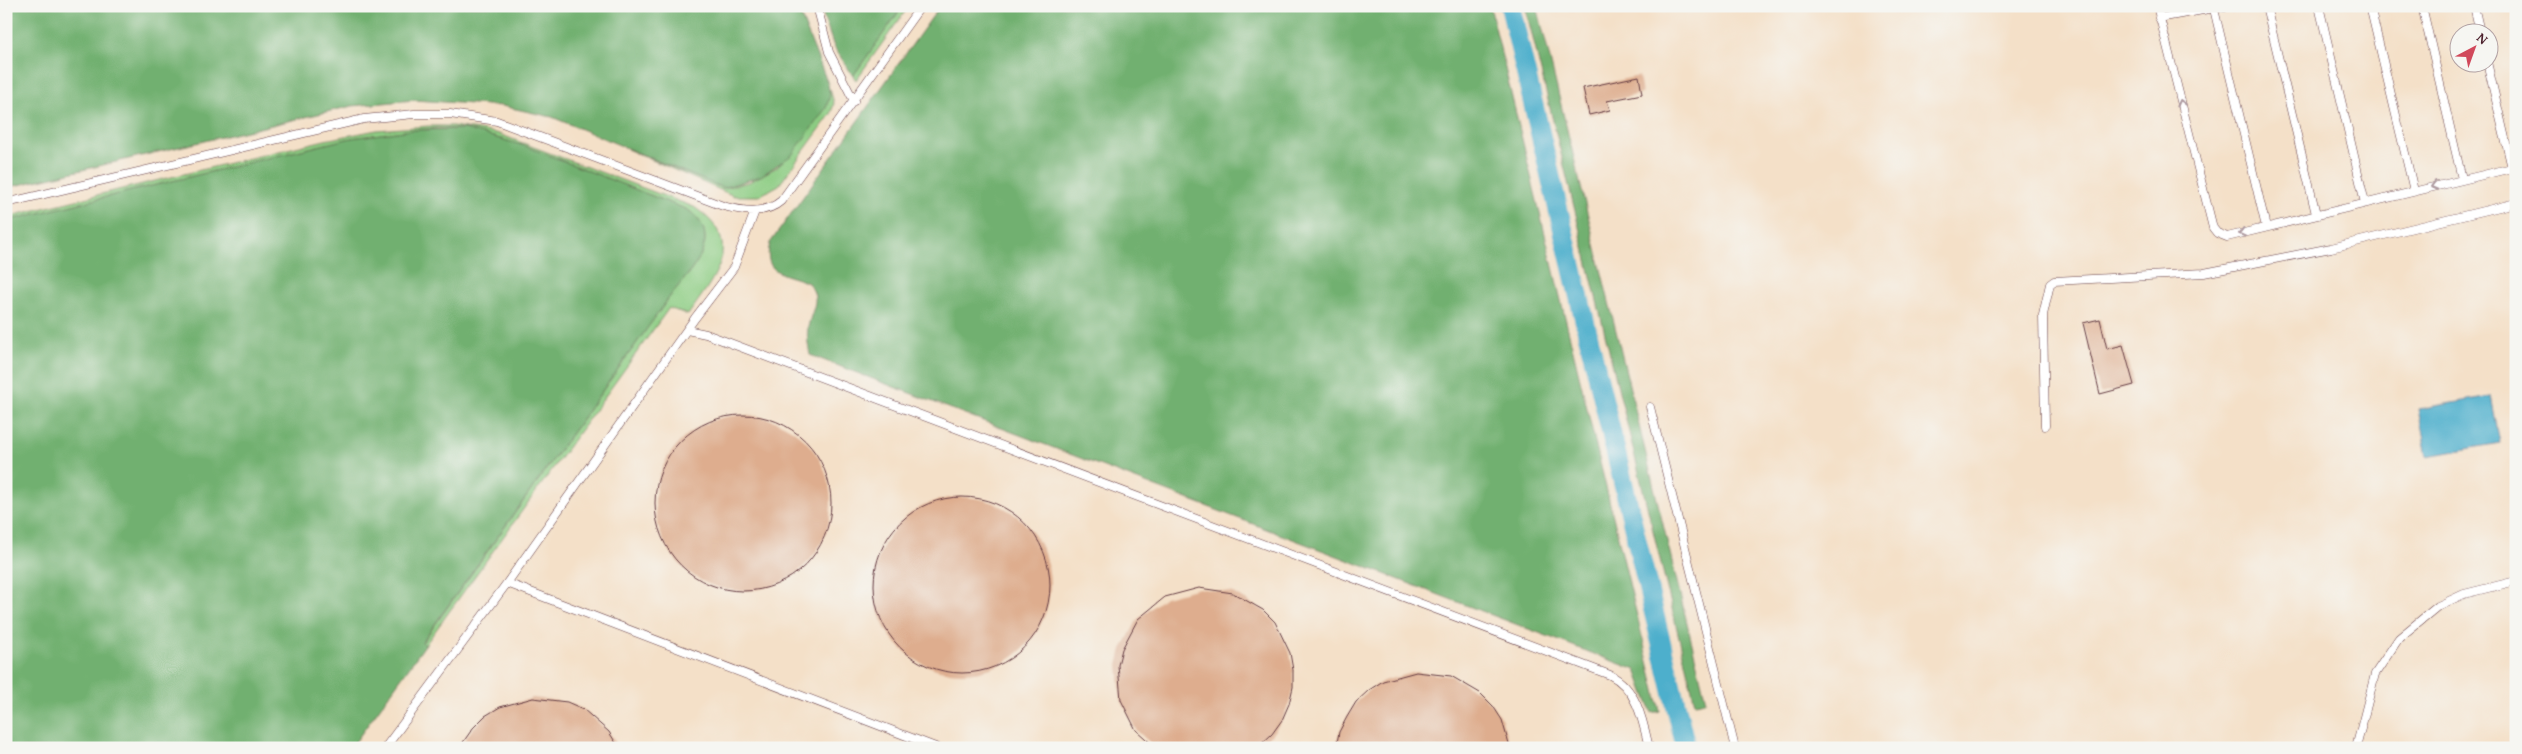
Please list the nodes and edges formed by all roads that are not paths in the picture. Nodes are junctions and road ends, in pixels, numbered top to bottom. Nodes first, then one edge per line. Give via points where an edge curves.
1 (817, 6) edge
2 (921, 6) edge
3 (2157, 6) edge
4 (2224, 6) edge
5 (2266, 6) edge
6 (2319, 6) edge
7 (2370, 6) edge
8 (2422, 6) edge
9 (2474, 6) edge
10 (2214, 9) junction
11 (2160, 18) junction
12 (2478, 22) edge
13 (2490, 72) edge
14 (854, 100) junction
15 (2514, 168) edge
16 (2462, 179) junction
17 (2414, 192) junction
18 (6, 203) edge
19 (2365, 203) junction
20 (2516, 203) edge
21 (755, 211) junction
22 (2316, 214) junction
23 (2266, 228) junction
24 (687, 330) junction
25 (1650, 406) dead end
26 (2045, 426) dead end
27 (2516, 581) edge
28 (507, 583) junction
29 (385, 748) edge
30 (938, 748) edge
31 (1649, 748) edge
32 (1735, 748) edge
33 (2356, 748) edge

1 - 14 lane via 829,52
2 - 14 lane
3 - 11 lane
4 - 10 lane
5 - 22 lane
6 - 19 lane
7 - 17 lane
8 - 16 lane
9 - 12 lane
10 - 11 lane
10 - 23 lane
23 -> 11 lane via 2227,237 2213,228
13 - 15 lane
14 - 21 lane via 781,201
15 - 16 lane
16 -> 17 lane
17 - 19 lane
18 - 21 lane via 364,119 450,114 474,116 513,126 723,206
19 - 22 lane
20 - 26 lane via 2331,248 2204,273 2054,281 2050,284 2043,315
21 - 24 lane via 734,267
22 - 23 lane
24 - 28 lane
24 - 31 lane via 706,334 1610,675 1621,680 1634,698
25 - 32 lane
27 - 33 lane via 2464,594 2438,606 2398,638 2375,674
28 - 29 lane
28 - 30 lane

